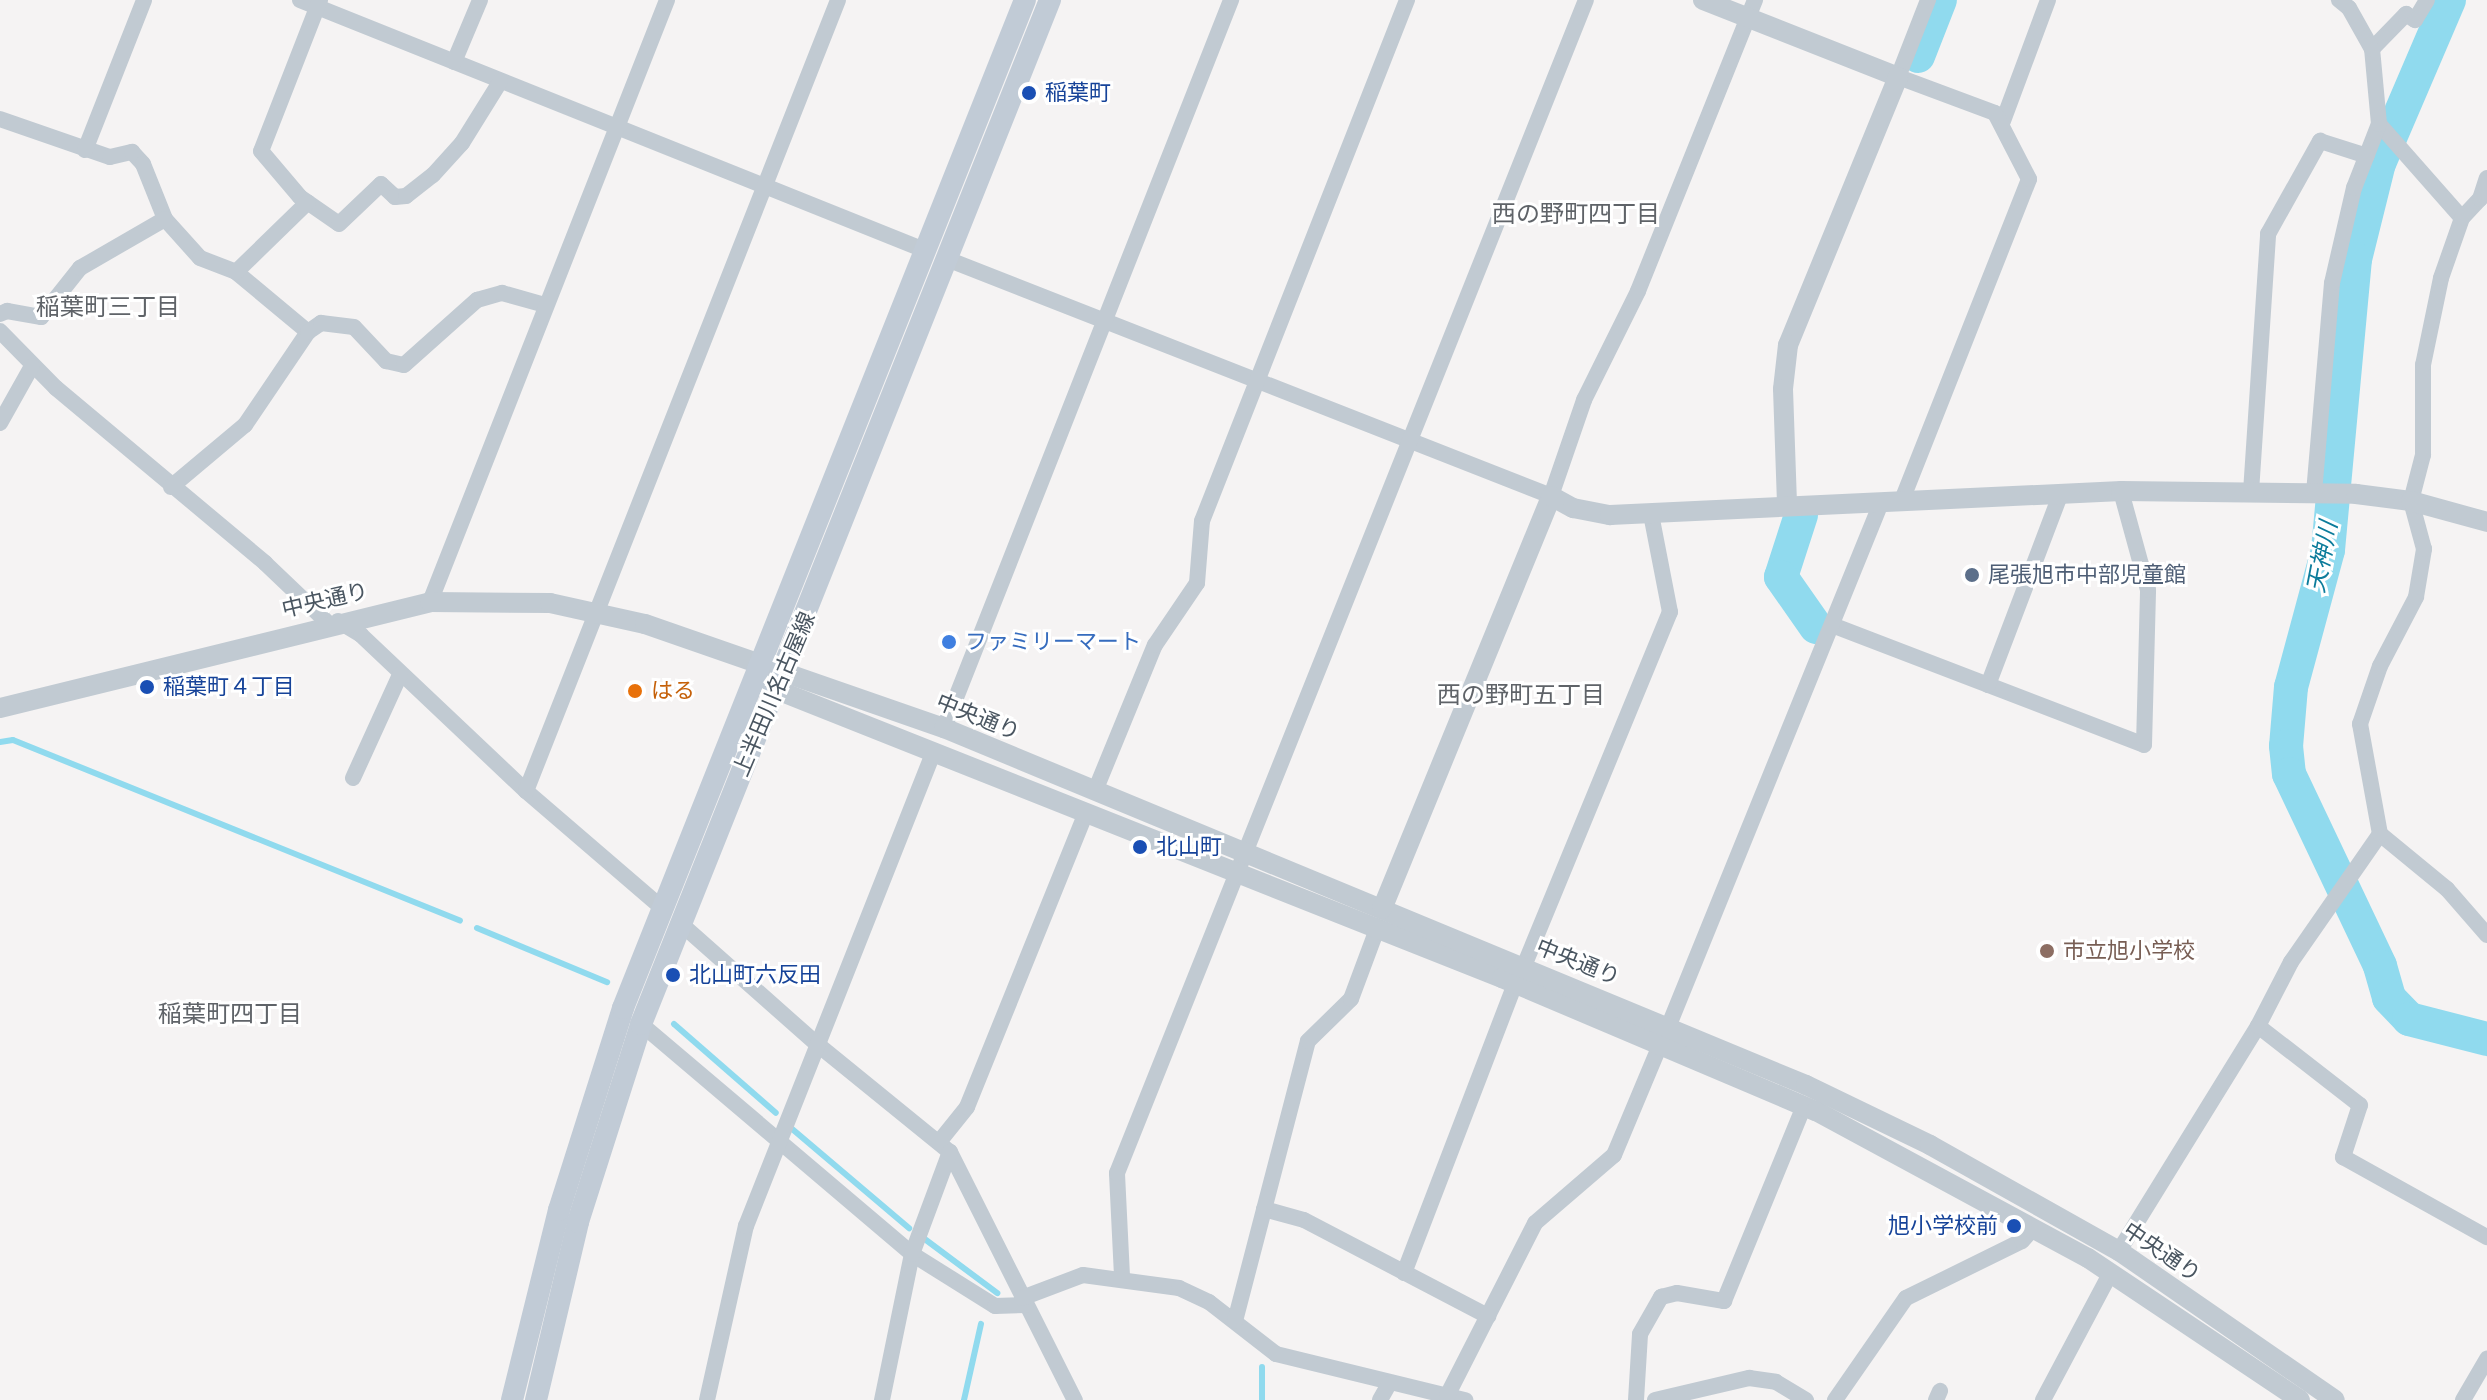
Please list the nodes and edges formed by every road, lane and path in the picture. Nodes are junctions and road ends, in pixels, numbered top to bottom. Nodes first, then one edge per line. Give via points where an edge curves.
1 (144, 0) edge
2 (300, 0) edge
3 (480, 0) edge
4 (667, 0) edge
5 (838, 0) edge
6 (1025, 0) edge
7 (1050, 0) edge
8 (1231, 0) edge
9 (1407, 0) edge
10 (1586, 0) edge
11 (1703, 0) edge
12 (1928, 0) edge
13 (2048, 0) edge
14 (2339, 0) edge
15 (2427, 0) edge
16 (319, 3) edge
17 (1752, 8) edge
18 (2372, 49) junction
19 (454, 62) junction
20 (1898, 77) junction
21 (500, 82) junction
22 (0, 119) edge
23 (2003, 121) junction
24 (2380, 125) junction
25 (615, 128) junction
26 (85, 150) junction
27 (2367, 156) junction
28 (2487, 178) edge
29 (762, 185) junction
30 (308, 202) junction
31 (2462, 218) junction
32 (165, 219) junction
33 (937, 255) junction
34 (236, 272) junction
35 (545, 305) junction
36 (0, 314) edge
37 (1101, 320) junction
38 (0, 331) edge
39 (308, 332) junction
40 (32, 366) junction
41 (1258, 382) junction
42 (0, 423) edge
43 (1410, 441) junction
44 (171, 487) junction
45 (2121, 491) junction
46 (2251, 492) junction
47 (2061, 493) junction
48 (2314, 493) junction
49 (1551, 496) junction
50 (2411, 501) junction
51 (1891, 502) junction
52 (1787, 505) junction
53 (1651, 514) junction
54 (2487, 522) edge
55 (430, 602) junction
56 (595, 611) junction
57 (333, 622) junction
58 (1832, 625) junction
59 (756, 665) junction
60 (400, 675) junction
61 (781, 680) junction
62 (1988, 685) junction
63 (0, 708) edge
64 (944, 728) junction
65 (934, 751) junction
66 (353, 778) dead end
67 (526, 791) junction
68 (1095, 791) junction
69 (1086, 812) junction
70 (2380, 834) junction
71 (1245, 852) junction
72 (1237, 873) junction
73 (671, 916) junction
74 (1380, 919) junction
75 (2487, 935) edge
76 (1520, 975) junction
77 (641, 1024) junction
78 (1669, 1025) junction
79 (2258, 1026) junction
80 (817, 1044) junction
81 (1660, 1045) junction
82 (1804, 1106) junction
83 (779, 1137) junction
84 (945, 1147) junction
85 (1264, 1209) junction
86 (2034, 1227) junction
87 (2487, 1237) edge
88 (2119, 1251) junction
89 (912, 1254) junction
90 (2111, 1272) junction
91 (1404, 1273) junction
92 (1122, 1276) junction
93 (1024, 1301) junction
94 (1488, 1316) junction
95 (1235, 1321) junction
96 (2487, 1359) edge
97 (1389, 1384) junction
98 (1447, 1396) junction
99 (1804, 1399) edge
100 (512, 1400) edge
101 (536, 1400) edge
102 (707, 1400) edge
103 (882, 1400) edge
104 (1075, 1400) edge
105 (1380, 1400) edge
106 (1465, 1400) edge
107 (1636, 1400) edge
108 (1655, 1400) edge
109 (1835, 1400) edge
110 (2043, 1400) edge
111 (2300, 1400) edge
112 (2335, 1400) edge
113 (2463, 1400) edge

1 - 26 street
2 - 16 street
3 - 19 street
4 - 25 street
5 - 29 street
6 - 33 main road, 上半田川名古屋線
7 - 33 main road, 上半田川名古屋線
8 - 37 street
9 - 41 street
10 - 43 street
11 - 17 street
12 - 20 street
13 - 23 street
14 - 18 street
15 - 18 street via 2415,20 2406,14
16 - 19 street
16 - 30 street via 261,151 269,166
17 - 20 street
17 - 49 street via 1638,291 1584,400
18 - 24 street
19 - 21 street
20 - 23 street via 1995,113
20 - 52 street via 1788,345 1783,389
21 - 25 street
21 - 30 street via 448,160 406,196 395,197 381,184 339,224
22 - 26 street
23 - 51 street via 2029,179
24 - 27 street
24 - 31 street
25 - 29 street
25 - 35 street
26 - 32 street via 110,157 132,152 143,164
27 - 46 street via 2320,141 2268,234
27 - 48 street via 2341,234 2332,283
28 - 31 street via 2480,199
29 - 33 street
29 - 56 street
30 - 34 street
31 - 50 street via 2441,278 2423,365 2423,455
32 - 34 street via 200,258
32 - 36 street via 80,268 41,317
33 - 37 street
33 - 59 main road, 上半田川名古屋線
33 - 61 main road, 上半田川名古屋線
34 - 39 street
35 - 39 street via 502,293 477,300 404,365 386,361 345,324 321,323
35 - 55 street
37 - 41 street
37 - 64 street
38 - 40 street
39 - 44 street via 245,425
40 - 42 street
40 - 44 street
41 - 43 street
41 - 68 street via 1202,521 1197,583 1155,645
43 - 49 street
43 - 71 street
44 - 57 street
45 - 46 street
45 - 47 street
45 - 62 street via 2148,590 2144,745
46 - 48 street
47 - 51 street
47 - 62 street
48 - 50 street
49 - 53 street via 1573,508 1610,515
49 - 74 street
50 - 54 street
50 - 70 street via 2424,549 2416,597 2380,666 2360,724
51 - 52 street
51 - 58 street
52 - 53 street
53 - 76 street via 1670,612
55 - 56 street, 中央通り via 550,603
55 - 57 street, 中央通り
56 - 59 street, 中央通り
56 - 67 street
57 - 60 street via 361,635
57 - 63 street, 中央通り
58 - 62 street
58 - 78 street
59 - 61 street, 中央通り
59 - 73 main road, 上半田川名古屋線
60 - 66 street
60 - 67 street
61 - 64 street, 中央通り
61 - 65 street, 中央通り
61 - 73 main road, 上半田川名古屋線
64 - 68 street, 中央通り
65 - 69 street, 中央通り
65 - 80 street
67 - 73 street
68 - 71 street, 中央通り
69 - 72 street, 中央通り
69 - 84 street via 967,1107
70 - 75 street via 2447,889
70 - 79 street via 2291,962
71 - 72 street
71 - 74 street, 中央通り
72 - 74 street, 中央通り
72 - 92 street via 1117,1173
73 - 77 main road, 上半田川名古屋線
73 - 80 street
73 - 100 main road, 上半田川名古屋線 via 623,1008 567,1182
74 - 76 street, 中央通り
74 - 85 street via 1351,999 1308,1041
76 - 78 street, 中央通り
76 - 81 street, 中央通り
76 - 91 street
77 - 83 street
77 - 101 main road, 上半田川名古屋線 via 578,1222
78 - 88 street, 中央通り via 1930,1145
79 - 87 street via 2360,1105 2343,1157
79 - 88 street
80 - 83 street
80 - 84 street
81 - 82 street, 中央通り
81 - 94 street via 1614,1155 1535,1223
82 - 86 street, 中央通り
82 - 107 street via 1724,1301 1677,1293 1661,1297 1640,1334
83 - 89 street
83 - 102 street via 746,1226
84 - 89 street
84 - 93 street
85 - 91 street via 1304,1220
85 - 95 street
86 - 90 street, 中央通り
86 - 109 street via 2022,1241 1906,1298
88 - 112 street, 中央通り
89 - 93 street via 995,1306
89 - 103 street
90 - 110 street
90 - 111 street, 中央通り
91 - 94 street
92 - 93 street via 1083,1275
92 - 95 street via 1179,1288
93 - 104 street
94 - 98 street
95 - 97 street via 1276,1354
96 - 113 street
97 - 98 street
97 - 105 street
98 - 106 street
99 - 108 street via 1776,1382 1749,1378

